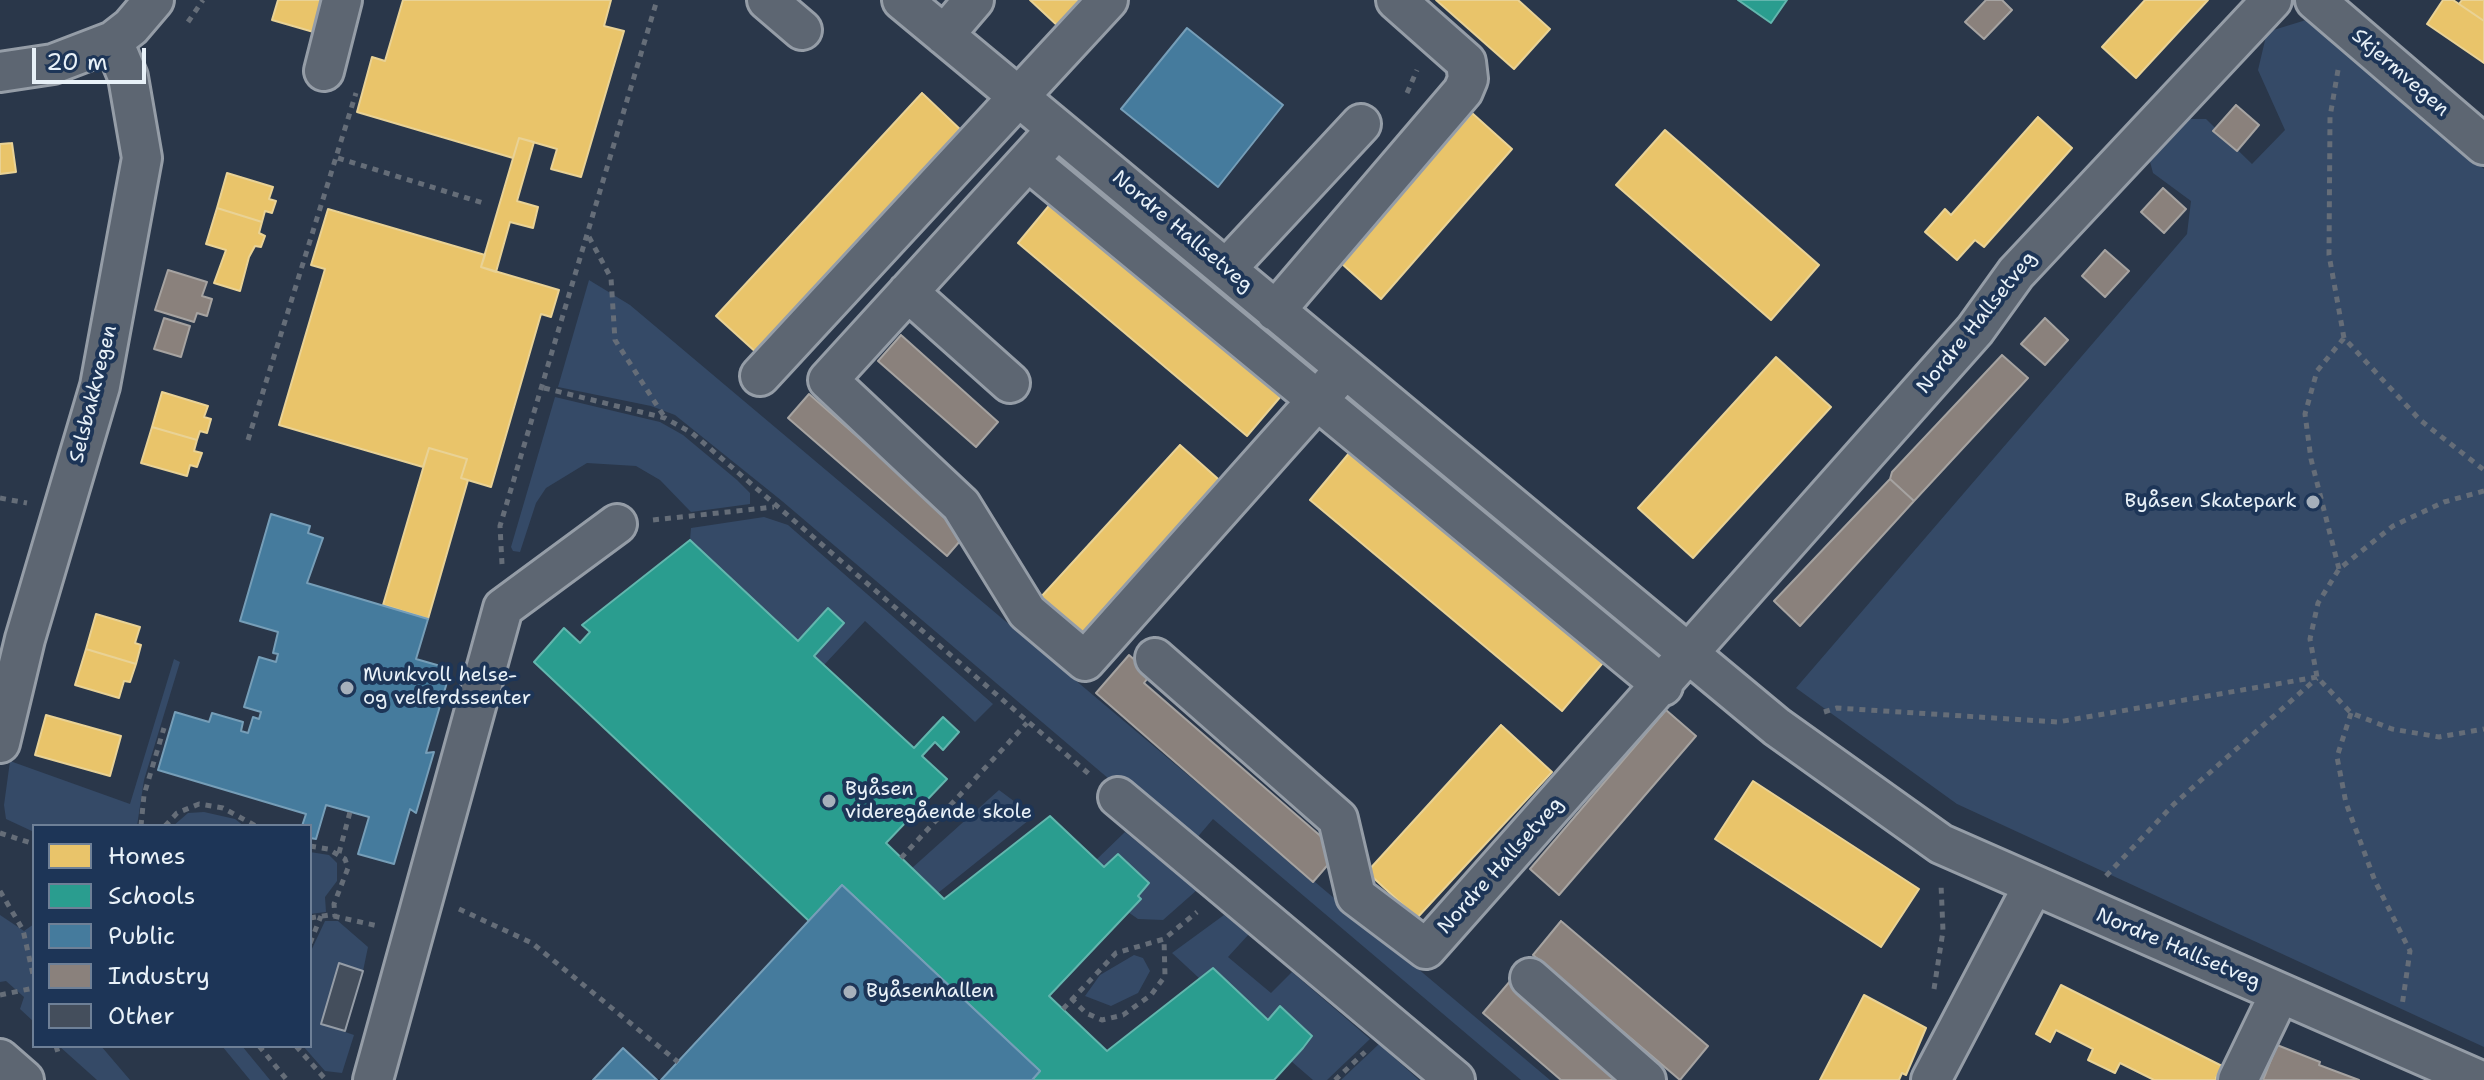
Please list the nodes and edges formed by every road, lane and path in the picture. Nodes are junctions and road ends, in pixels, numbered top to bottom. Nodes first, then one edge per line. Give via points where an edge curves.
1 (154, 0) edge
2 (342, 0) edge
3 (657, 0) edge
4 (767, 0) edge
5 (902, 0) edge
6 (974, 0) edge
7 (1108, 0) edge
8 (2272, 0) edge
9 (2315, 0) edge
10 (1402, 5) edge
11 (2345, 26) junction
12 (802, 30) dead end
13 (944, 35) junction
14 (113, 41) junction
15 (0, 72) edge
16 (341, 78) joint
17 (1018, 96) junction
18 (1361, 124) joint
19 (1057, 129) junction
20 (2484, 145) edge
21 (338, 158) junction
22 (1028, 161) junction
23 (483, 203) dead end
24 (589, 236) junction
25 (1226, 269) junction
26 (908, 292) junction
27 (1275, 311) junction
28 (2344, 338) junction
29 (1345, 369) junction
30 (760, 376) dead end
31 (1010, 383) dead end
32 (544, 388) junction
33 (1316, 402) junction
34 (665, 418) junction
35 (248, 440) dead end
36 (2484, 470) edge
37 (2484, 491) edge
38 (775, 507) junction
39 (617, 524) joint
40 (2339, 569) junction
41 (503, 608) junction
42 (1691, 655) junction
43 (1155, 658) dead end
44 (2317, 677) junction
45 (1663, 686) junction
46 (2351, 713) junction
47 (1027, 723) junction
48 (1777, 727) junction
49 (164, 728) dead end
50 (2484, 729) edge
51 (0, 743) edge
52 (1118, 797) joint
53 (350, 812) dead end
54 (141, 824) edge
55 (167, 824) edge
56 (252, 824) edge
57 (0, 833) edge
58 (32, 843) edge
59 (1941, 844) junction
60 (312, 846) edge
61 (339, 853) junction
62 (901, 858) dead end
63 (2033, 886) junction
64 (1226, 888) junction
65 (0, 891) edge
66 (424, 897) junction
67 (2078, 906) junction
68 (321, 916) junction
69 (335, 917) junction
70 (312, 918) edge
71 (414, 934) junction
72 (312, 938) edge
73 (1164, 939) junction
74 (32, 970) edge
75 (1530, 978) dead end
76 (32, 988) edge
77 (2280, 993) junction
78 (1933, 994) dead end
79 (0, 995) edge
80 (1071, 998) junction
81 (1063, 1009) dead end
82 (2397, 1043) junction
83 (57, 1048) edge
84 (261, 1048) edge
85 (298, 1048) edge
86 (59, 1056) dead end
87 (0, 1059) edge
88 (678, 1062) dead end
89 (24, 1080) edge
90 (287, 1080) edge
91 (326, 1080) edge
92 (373, 1080) edge
93 (1455, 1080) edge
94 (1646, 1080) edge
95 (1931, 1080) edge
96 (2238, 1080) edge
97 (2479, 1080) edge

1 - 14 street
2 - 16 street
3 - 24 path
4 - 12 street
5 - 13 street, Nordre Hallsetveg
6 - 13 street
7 - 17 street
8 - 42 street, Nordre Hallsetveg via 2016,273 1991,312
9 - 11 street, Skjermvegen
10 - 18 path via 1416,40 1417,75 1397,105 1378,120
10 - 27 street via 1466,62 1468,79
11 - 20 street, Skjermvegen
11 - 28 path via 2330,117 2329,255
13 - 17 street, Nordre Hallsetveg
14 - 15 street via 53,64
14 - 51 street, Selsbakkvegen via 128,77 142,158 100,386
16 - 21 path
17 - 19 street, Nordre Hallsetveg
17 - 30 street
18 - 25 street
19 - 22 street
19 - 25 street, Nordre Hallsetveg
21 - 23 path
21 - 35 path
22 - 26 street
22 - 33 street
24 - 32 path
24 - 34 path via 611,278 615,340
25 - 27 street, Nordre Hallsetveg
26 - 31 street
26 - 33 street via 828,380 961,505 1027,612 1085,661
27 - 29 street, Nordre Hallsetveg
28 - 36 path via 2420,420
28 - 40 path via 2317,371 2305,414
29 - 33 street
29 - 42 street, Nordre Hallsetveg
32 - 34 path
32 - 41 path via 500,526
33 - 45 street
34 - 38 path via 692,433
37 - 40 path via 2444,502 2393,526
38 - 39 path
38 - 47 path
39 - 41 street
40 - 44 path via 2318,603 2310,639
41 - 66 street
42 - 45 street, Nordre Hallsetveg
42 - 48 street, Nordre Hallsetveg
43 - 45 street, Nordre Hallsetveg via 1338,819 1356,896 1426,949
44 - 46 path
44 - 48 path via 2058,722 1837,708
44 - 67 path via 2174,804
46 - 50 path via 2392,729 2439,737
46 - 82 path via 2337,757 2346,803 2375,881 2410,951
47 - 52 path
47 - 62 path
48 - 59 street, Nordre Hallsetveg
49 - 54 path
52 - 64 street
53 - 61 path
55 - 56 path via 199,804 223,808
57 - 58 path
59 - 63 street, Nordre Hallsetveg
59 - 78 path via 1943,931
60 - 61 path
61 - 69 path via 348,868 334,904
63 - 67 street, Nordre Hallsetveg
63 - 95 street
64 - 73 path
64 - 93 street
65 - 74 path via 23,930
66 - 71 street
66 - 88 path via 472,913 532,943
67 - 77 street, Nordre Hallsetveg
68 - 69 path
68 - 70 path
68 - 72 path
69 - 71 path
71 - 92 street
73 - 80 path via 1116,953
73 - 80 path via 1165,976 1151,995 1123,1015 1102,1020
75 - 94 street
76 - 79 path
77 - 82 street, Nordre Hallsetveg
77 - 96 street, Nordre Hallsetveg
80 - 81 path
82 - 97 street, Nordre Hallsetveg
83 - 86 path
84 - 90 path
85 - 91 path
87 - 89 street

